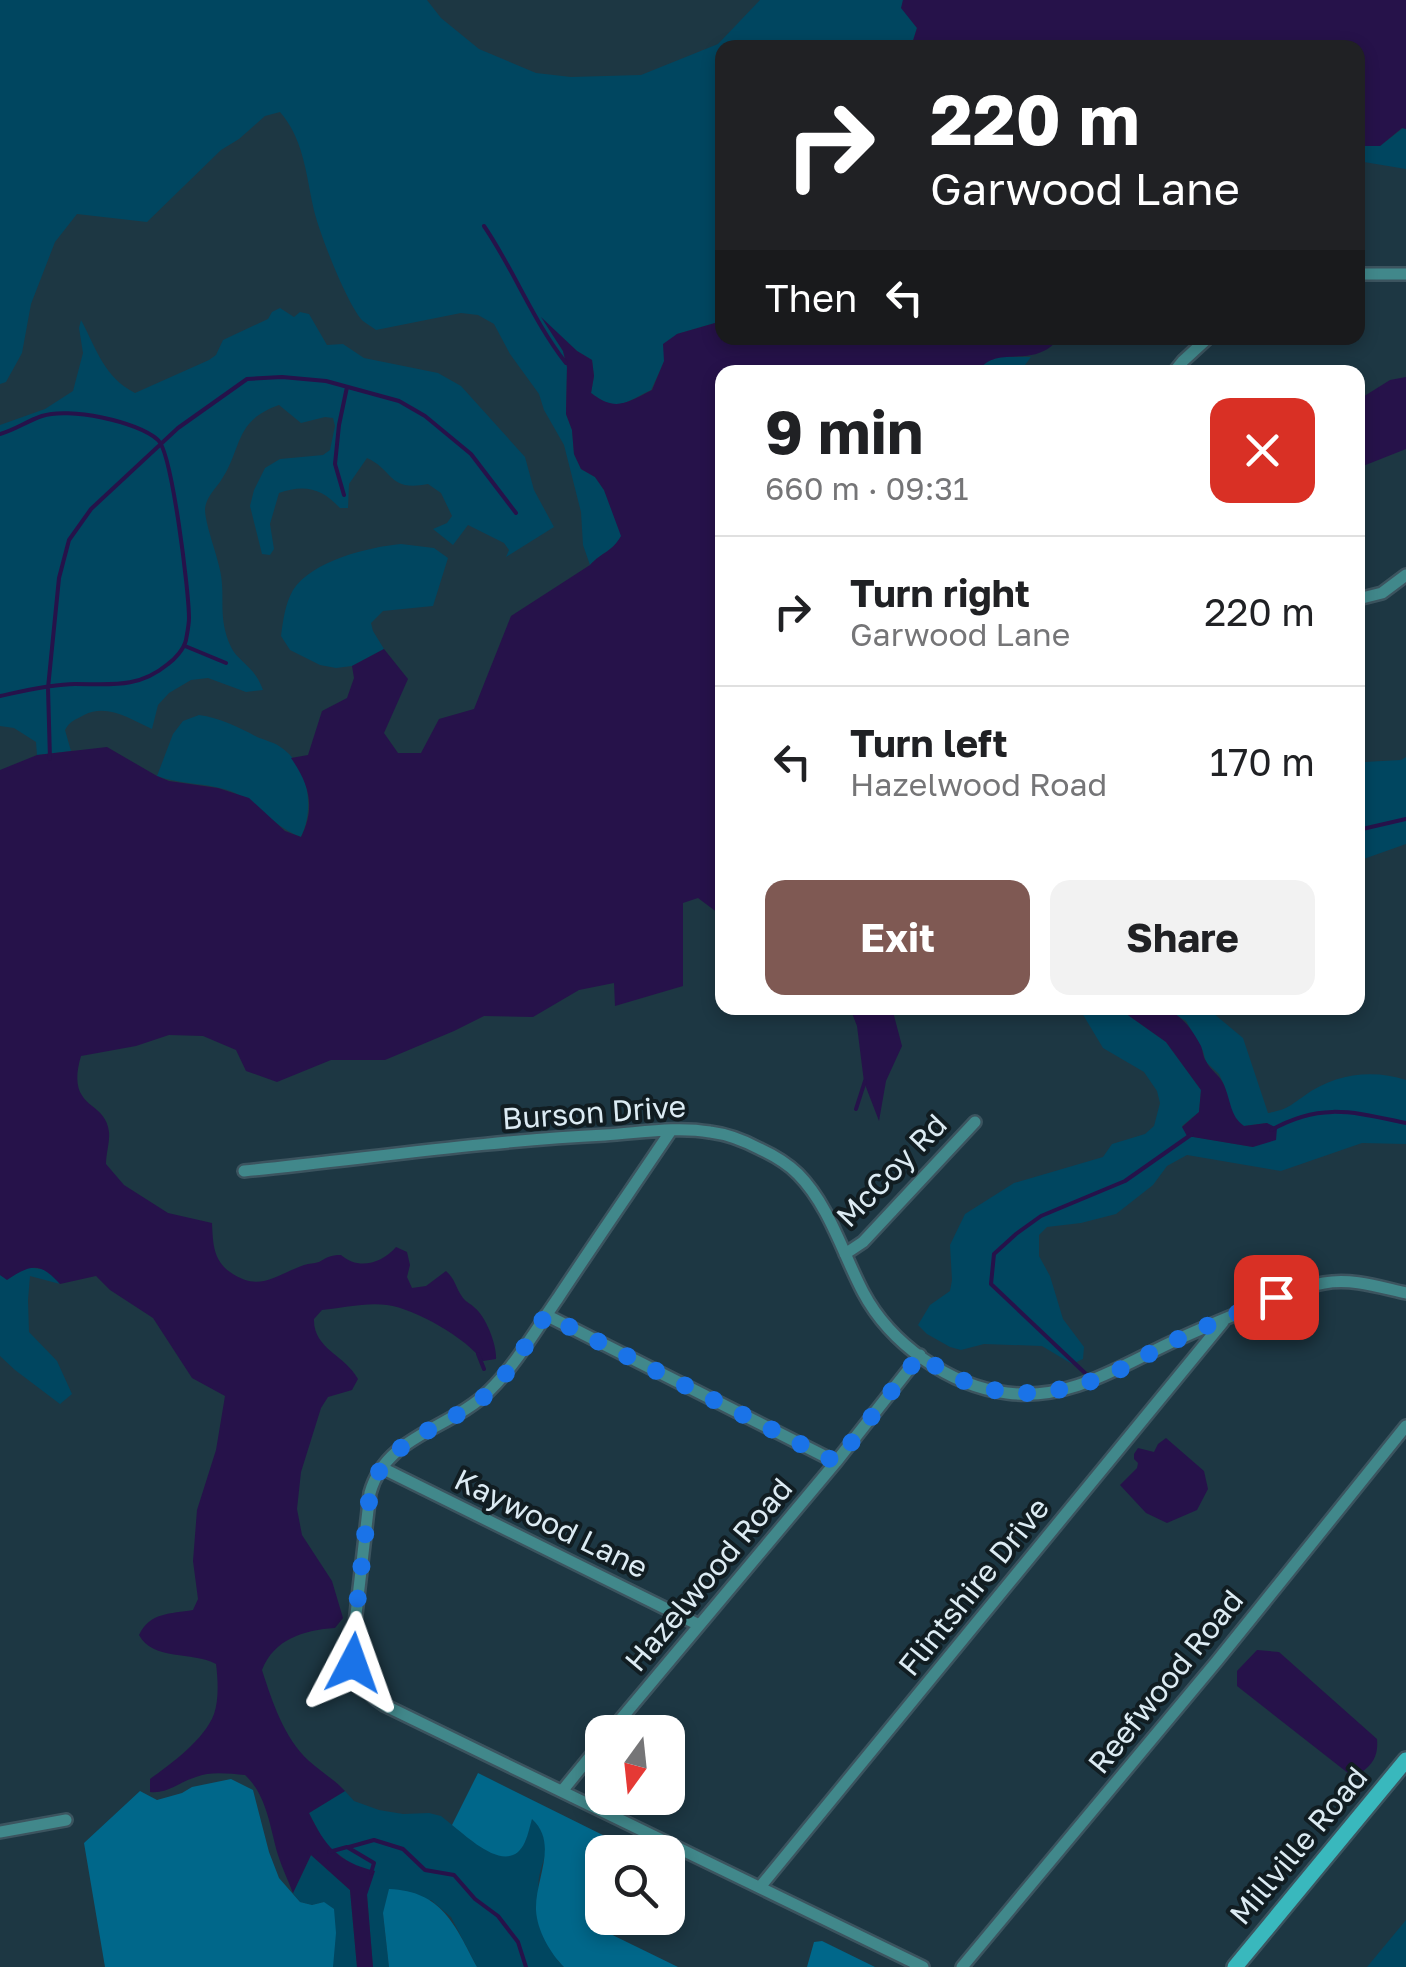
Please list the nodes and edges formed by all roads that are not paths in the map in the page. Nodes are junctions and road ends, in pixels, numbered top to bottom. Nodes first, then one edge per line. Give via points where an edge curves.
1 (1365, 274) edge
2 (1406, 274) edge
3 (1200, 345) edge
4 (1179, 365) edge
5 (1406, 576) edge
6 (1365, 597) edge
7 (975, 1122) dead end
8 (670, 1132) junction
9 (244, 1172) dead end
10 (845, 1254) junction
11 (1406, 1293) edge
12 (546, 1315) junction
13 (1226, 1318) junction
14 (920, 1355) junction
15 (1406, 1426) edge
16 (836, 1462) junction
17 (382, 1468) junction
18 (699, 1624) junction
19 (624, 1715) edge
20 (1406, 1760) edge
21 (585, 1763) edge
22 (562, 1792) junction
23 (66, 1820) dead end
24 (0, 1832) edge
25 (760, 1887) junction
26 (923, 1967) edge
27 (962, 1967) edge
28 (1235, 1967) edge

1 - 2 street
3 - 4 street
5 - 6 street
7 - 10 street, McCoy Rd
8 - 9 street, Burson Drive
8 - 10 street, Burson Drive via 729,1136 783,1162 815,1197
8 - 12 street
10 - 14 street, Burson Drive via 875,1310
11 - 13 street, Burson Drive via 1324,1283
12 - 16 street
12 - 17 street via 486,1395 404,1444
13 - 14 street, Burson Drive via 1110,1374 1049,1393 977,1386
13 - 25 street, Flintshire Drive
14 - 16 street, Hazelwood Road
15 - 27 street, Reefwood Road
16 - 18 street, Hazelwood Road
17 - 18 street, Kaywood Lane
17 - 22 street via 370,1493 352,1648 358,1678 384,1705
18 - 19 street, Hazelwood Road
20 - 28 street, Millville Road
21 - 22 street
22 - 25 street
23 - 24 street
25 - 26 street

